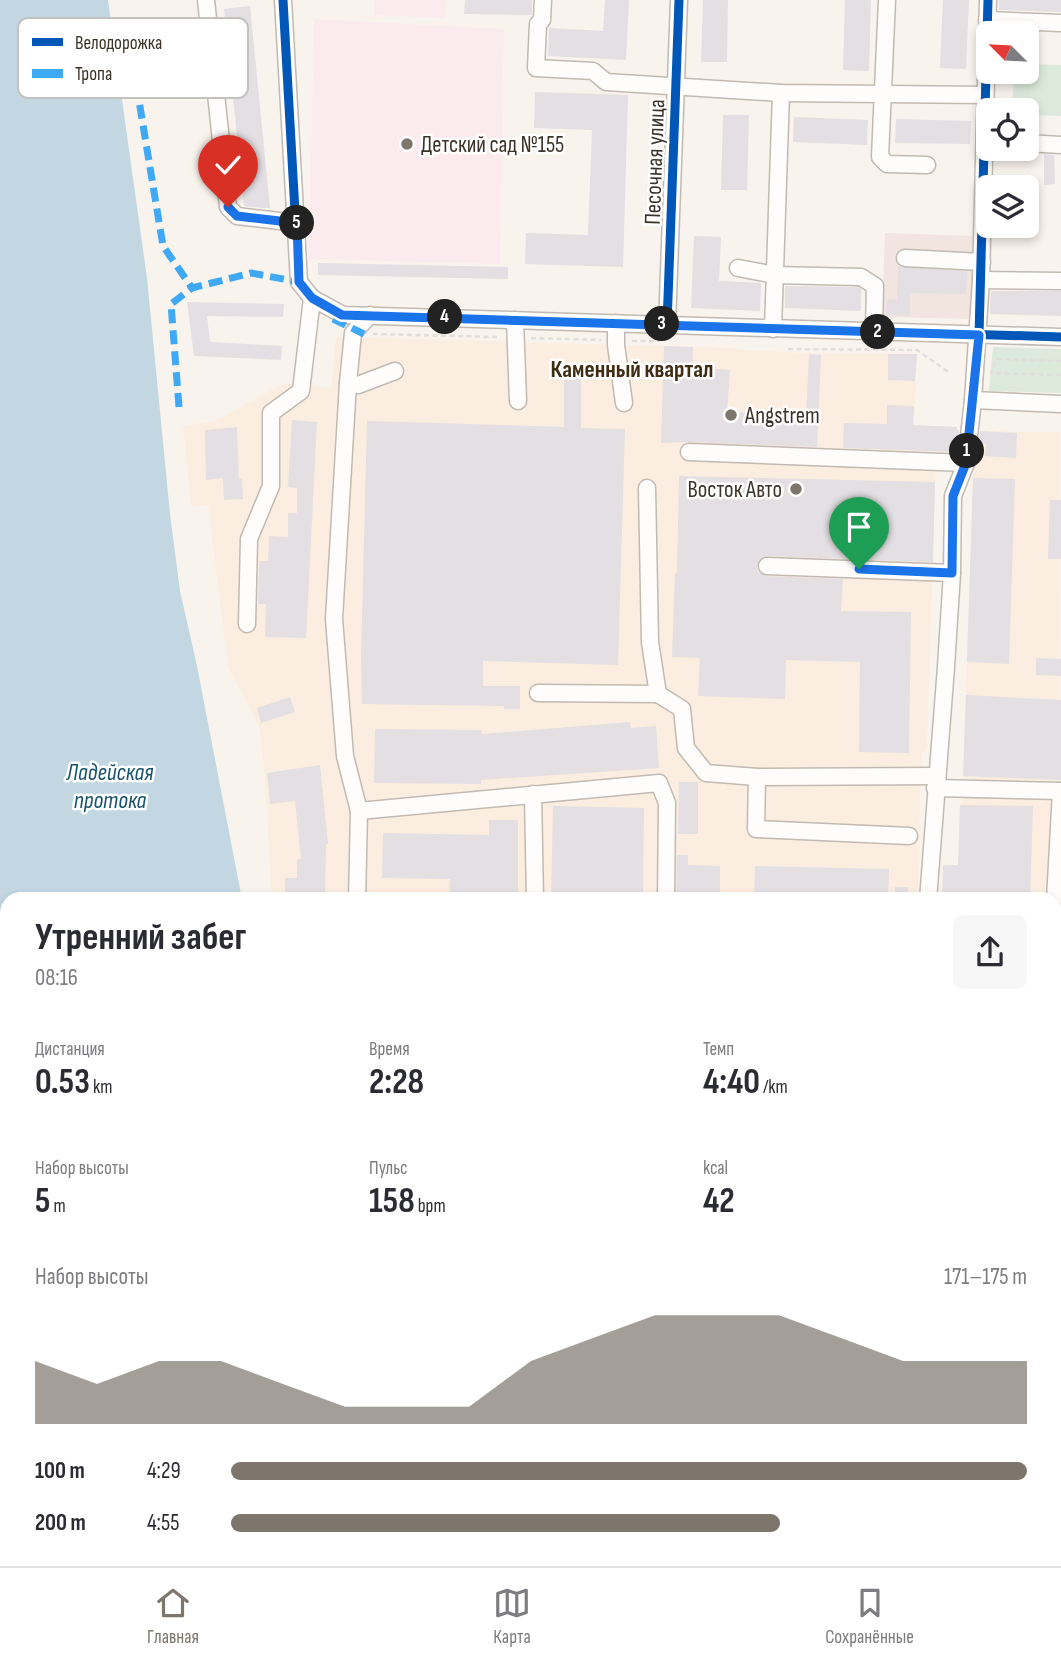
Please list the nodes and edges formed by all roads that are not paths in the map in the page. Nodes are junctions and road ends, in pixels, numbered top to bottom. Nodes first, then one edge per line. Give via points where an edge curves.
1 (206, 0) edge
2 (283, 0) edge
3 (543, 0) edge
4 (679, 0) edge
5 (887, 0) edge
6 (988, 0) edge
7 (208, 18) edge
8 (987, 20) junction
9 (1061, 23) edge
10 (676, 86) junction
11 (781, 93) junction
12 (884, 94) junction
13 (985, 95) junction
14 (216, 98) edge
15 (985, 98) edge
16 (1039, 144) edge
17 (1061, 145) edge
18 (986, 161) edge
19 (927, 165) dead end
20 (297, 223) junction
21 (905, 258) dead end
22 (982, 262) junction
23 (738, 268) dead end
24 (775, 275) junction
25 (981, 280) junction
26 (1061, 281) edge
27 (312, 298) junction
28 (370, 315) junction
29 (515, 320) junction
30 (616, 323) junction
31 (667, 325) junction
32 (773, 328) junction
33 (874, 331) junction
34 (979, 335) junction
35 (1061, 337) edge
36 (395, 371) dead end
37 (348, 383) junction
38 (973, 400) junction
39 (518, 401) dead end
40 (624, 402) dead end
41 (1061, 404) edge
42 (689, 452) dead end
43 (966, 463) junction
44 (647, 488) dead end
45 (767, 566) dead end
46 (952, 573) junction
47 (247, 624) dead end
48 (538, 694) dead end
49 (658, 694) junction
50 (757, 777) junction
51 (936, 782) junction
52 (1061, 790) edge
53 (533, 794) junction
54 (359, 811) junction
55 (909, 836) dead end
56 (357, 892) edge
57 (535, 892) edge
58 (666, 892) edge
59 (929, 892) edge
60 (1055, 892) edge

1 - 7 street
2 - 20 street
3 - 10 street via 536,68 593,71 606,82
4 - 10 street, Песочная улица
5 - 12 street
6 - 8 street
8 - 9 street
8 - 13 street
10 - 11 street
10 - 31 street, Песочная улица
11 - 12 street
11 - 24 street
12 - 13 street
12 - 19 street via 880,157 887,164
13 - 15 street
14 - 20 street via 228,207 237,216
16 - 17 street
18 - 22 street
20 - 27 street via 299,282
21 - 22 street
22 - 25 street
23 - 24 street
24 - 32 street
24 - 33 street via 861,277 875,286
25 - 26 street
25 - 34 street
27 - 28 street via 342,315
27 - 47 street via 301,391 271,413 271,485 249,539
28 - 29 street
28 - 37 street via 354,333
29 - 30 street
29 - 39 street
30 - 31 street
30 - 40 street
31 - 32 street
32 - 33 street
33 - 34 street
34 - 35 street
34 - 38 street
36 - 37 street via 358,385
37 - 54 street via 334,619 345,756
38 - 41 street
38 - 43 street
42 - 43 street
43 - 46 street via 953,496
44 - 49 street via 650,642
45 - 46 street
46 - 51 street
48 - 49 street
49 - 50 street via 682,709 686,748 706,773
50 - 51 street
50 - 55 street via 756,829
51 - 52 street
51 - 59 street
52 - 60 street
53 - 54 street
53 - 57 street
53 - 58 street via 659,783 667,803
54 - 56 street

